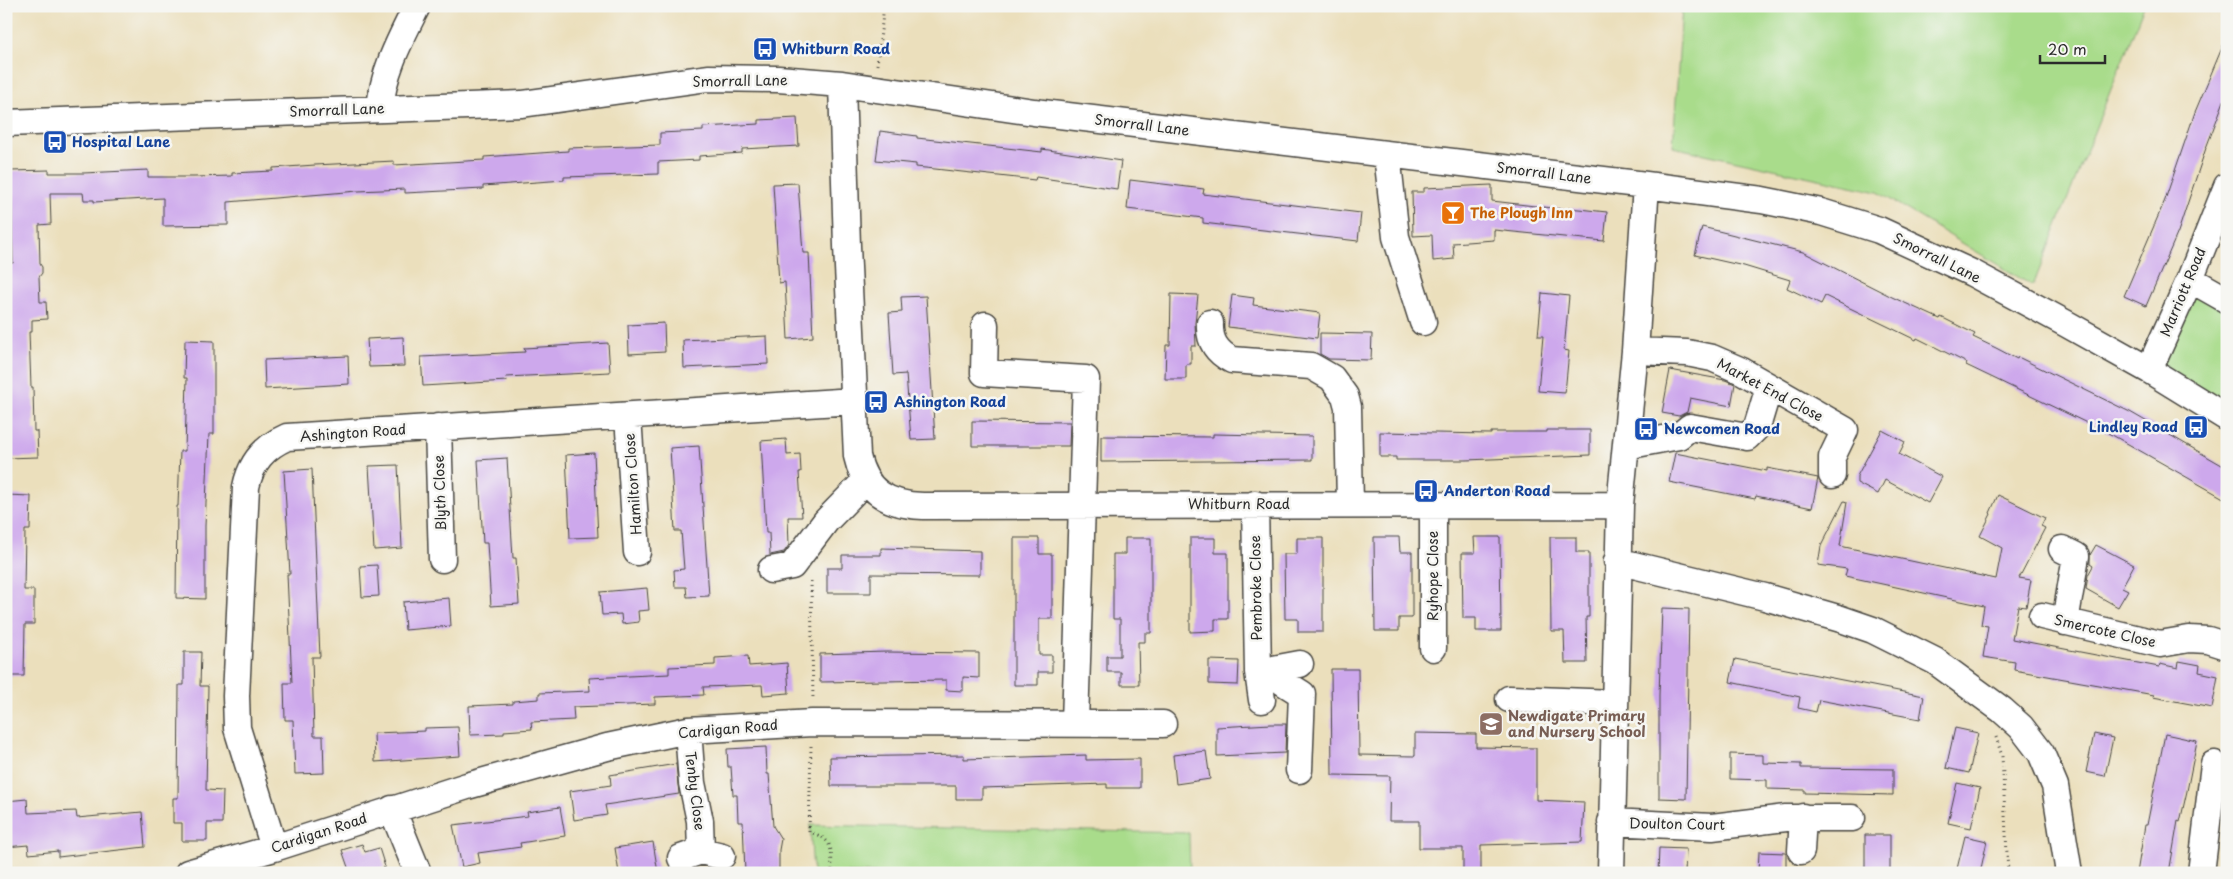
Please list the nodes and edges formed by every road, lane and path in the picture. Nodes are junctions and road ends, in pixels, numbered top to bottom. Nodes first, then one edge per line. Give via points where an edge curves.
1 (417, 6) edge
2 (884, 6) edge
3 (842, 84) junction
4 (874, 89) junction
5 (380, 108) junction
6 (6, 123) edge
7 (1387, 154) junction
8 (1646, 185) junction
9 (2227, 186) edge
10 (2190, 280) junction
11 (2227, 300) edge
12 (1422, 322) dead end
13 (1210, 323) dead end
14 (985, 325) dead end
15 (1635, 351) junction
16 (2149, 370) junction
17 (1769, 386) junction
18 (854, 401) junction
19 (628, 416) junction
20 (2227, 418) edge
21 (438, 427) junction
22 (1626, 446) junction
23 (1832, 475) dead end
24 (865, 481) junction
25 (1254, 504) junction
26 (1350, 504) junction
27 (1433, 504) junction
28 (1080, 505) junction
29 (1620, 505) junction
30 (2062, 549) dead end
31 (637, 552) dead end
32 (442, 558) dead end
33 (1618, 561) junction
34 (771, 570) dead end
35 (2227, 646) edge
36 (1433, 648) dead end
37 (1300, 664) dead end
38 (1265, 671) junction
39 (1509, 699) dead end
40 (1262, 700) dead end
41 (1614, 702) junction
42 (1075, 723) junction
43 (1163, 724) dead end
44 (688, 730) junction
45 (1994, 731) dead end
46 (2214, 764) dead end
47 (1300, 770) dead end
48 (392, 809) junction
49 (1802, 817) junction
50 (1852, 818) dead end
51 (1611, 822) junction
52 (274, 848) junction
53 (1801, 850) dead end
54 (702, 855) dead end
55 (188, 873) edge
56 (418, 873) edge
57 (1611, 873) edge
58 (2008, 873) edge
59 (2069, 873) edge
60 (2201, 873) edge

1 - 5 street via 394,52 382,87
2 - 4 path
3 - 4 street, Smorrall Lane
3 - 5 street, Smorrall Lane via 708,78 522,104
3 - 18 street
4 - 7 street, Smorrall Lane via 1034,112
5 - 6 street, Smorrall Lane
7 - 8 street, Smorrall Lane
7 - 12 street via 1396,237
8 - 15 street
8 - 16 street, Smorrall Lane via 1787,205 1879,230 1972,273
9 - 10 street, Marriott Road
10 - 11 street
10 - 16 street, Marriott Road
13 - 26 street via 1212,341 1223,356 1232,360 1311,366 1339,386 1348,407
14 - 28 street via 984,373 1086,379
15 - 17 street, Market End Close via 1687,353 1712,358
15 - 22 street
16 - 20 street, Smorrall Lane
17 - 22 street via 1757,427 1747,437 1690,427 1679,436
17 - 23 street, Market End Close via 1845,430 1832,456
18 - 19 street, Ashington Road
18 - 24 street via 857,456
19 - 21 street, Ashington Road
19 - 31 street, Hamilton Close
21 - 32 street, Blyth Close
21 - 52 street, Ashington Road via 288,437 275,442 260,455 249,475 236,696 237,728
22 - 29 street
24 - 28 street, Whitburn Road via 887,498 909,506
24 - 34 street via 826,521 792,566
25 - 26 street, Whitburn Road
25 - 28 street, Whitburn Road
25 - 38 street, Pembroke Close
26 - 27 street, Whitburn Road
27 - 29 street, Whitburn Road
27 - 36 street, Ryhope Close
28 - 42 street
29 - 33 street
30 - 35 street, Smercote Close via 2076,556 2053,619 2160,644 2189,639
33 - 41 street
33 - 59 street via 1841,618 1935,660 2002,710 2041,753 2055,786
37 - 38 street
38 - 40 street, Pembroke Close
38 - 47 street via 1302,694
39 - 41 street
41 - 51 street
42 - 43 street, Cardigan Road
42 - 44 street, Cardigan Road via 812,723
44 - 48 street, Cardigan Road via 606,747
44 - 54 street, Tenby Close
45 - 58 path via 2002,756
46 - 60 street
48 - 52 street, Cardigan Road
48 - 56 street
49 - 50 street, Doulton Court
49 - 51 street, Doulton Court via 1712,827
49 - 53 street
51 - 57 street
52 - 55 street, Cardigan Road

